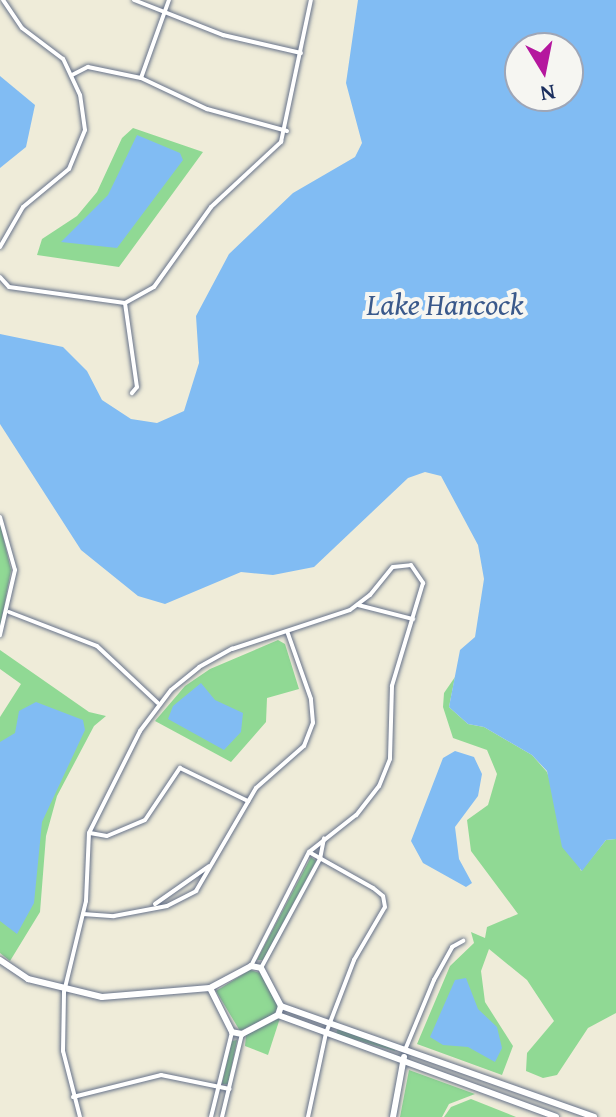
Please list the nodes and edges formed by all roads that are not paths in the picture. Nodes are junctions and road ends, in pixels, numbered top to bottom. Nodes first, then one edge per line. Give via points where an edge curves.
1 (3, 0) edge
2 (134, 0) edge
3 (169, 0) edge
4 (311, 0) edge
5 (165, 9) junction
6 (301, 53) junction
7 (72, 75) junction
8 (141, 78) junction
9 (287, 131) junction
10 (0, 247) edge
11 (0, 277) edge
12 (125, 303) junction
13 (132, 393) dead end
14 (0, 517) edge
15 (358, 605) junction
16 (9, 612) junction
17 (413, 619) junction
18 (287, 631) junction
19 (0, 635) edge
20 (158, 704) junction
21 (248, 801) junction
22 (89, 833) junction
23 (324, 836) junction
24 (309, 852) junction
25 (320, 859) junction
26 (211, 864) junction
27 (150, 907) junction
28 (83, 914) junction
29 (463, 941) dead end
30 (0, 960) edge
31 (251, 966) junction
32 (261, 968) junction
33 (210, 988) junction
34 (64, 992) junction
35 (281, 1006) junction
36 (278, 1015) junction
37 (330, 1023) junction
38 (232, 1032) junction
39 (326, 1033) junction
40 (242, 1034) junction
41 (405, 1050) junction
42 (403, 1061) junction
43 (219, 1085) junction
44 (230, 1089) junction
45 (73, 1097) junction
46 (561, 1105) junction
47 (80, 1117) edge
48 (211, 1117) edge
49 (222, 1117) edge
50 (308, 1117) edge
51 (393, 1117) edge
52 (556, 1117) edge
53 (594, 1117) edge

1 - 7 street via 15,21 63,59
2 - 5 street
3 - 5 street
4 - 6 street
5 - 6 street via 223,35
5 - 8 street
6 - 9 street
7 - 8 street via 88,67
7 - 10 street via 85,116 78,152 56,184 23,207
8 - 9 street via 207,109
9 - 12 street via 211,207 154,287
11 - 12 street via 9,287
12 - 13 street via 137,387
14 - 16 street via 15,570
15 - 17 street
15 - 17 street via 393,567 411,565 423,583
15 - 18 street
16 - 19 street
16 - 20 street via 97,646
17 - 23 street via 392,686 393,735 384,773 356,815
18 - 20 street via 209,660
18 - 21 street via 311,699 313,723 304,746 266,776
20 - 22 street
21 - 22 street via 180,768 145,820 107,836
21 - 26 street
22 - 28 street
23 - 24 street
23 - 25 street
24 - 25 street
24 - 31 street
25 - 32 street
25 - 37 street via 373,888 383,896 385,907 354,960
26 - 27 street via 176,894
26 - 27 street via 204,881 184,900
27 - 28 street via 114,916
28 - 34 street
29 - 41 street via 452,947 434,980
30 - 34 street via 28,979
31 - 32 street
31 - 33 street
32 - 35 street
33 - 34 street via 117,998
33 - 38 street
34 - 45 street via 61,1030
35 - 36 street
35 - 37 street
36 - 39 street
36 - 40 street
37 - 39 street
37 - 41 street
38 - 40 street
38 - 43 street
39 - 42 street
39 - 50 street
40 - 44 street
41 - 42 street
41 - 46 street
42 - 51 street
42 - 52 street
43 - 44 street
43 - 45 street via 161,1075
43 - 48 street
44 - 49 street
45 - 47 street
46 - 52 street
46 - 53 street

